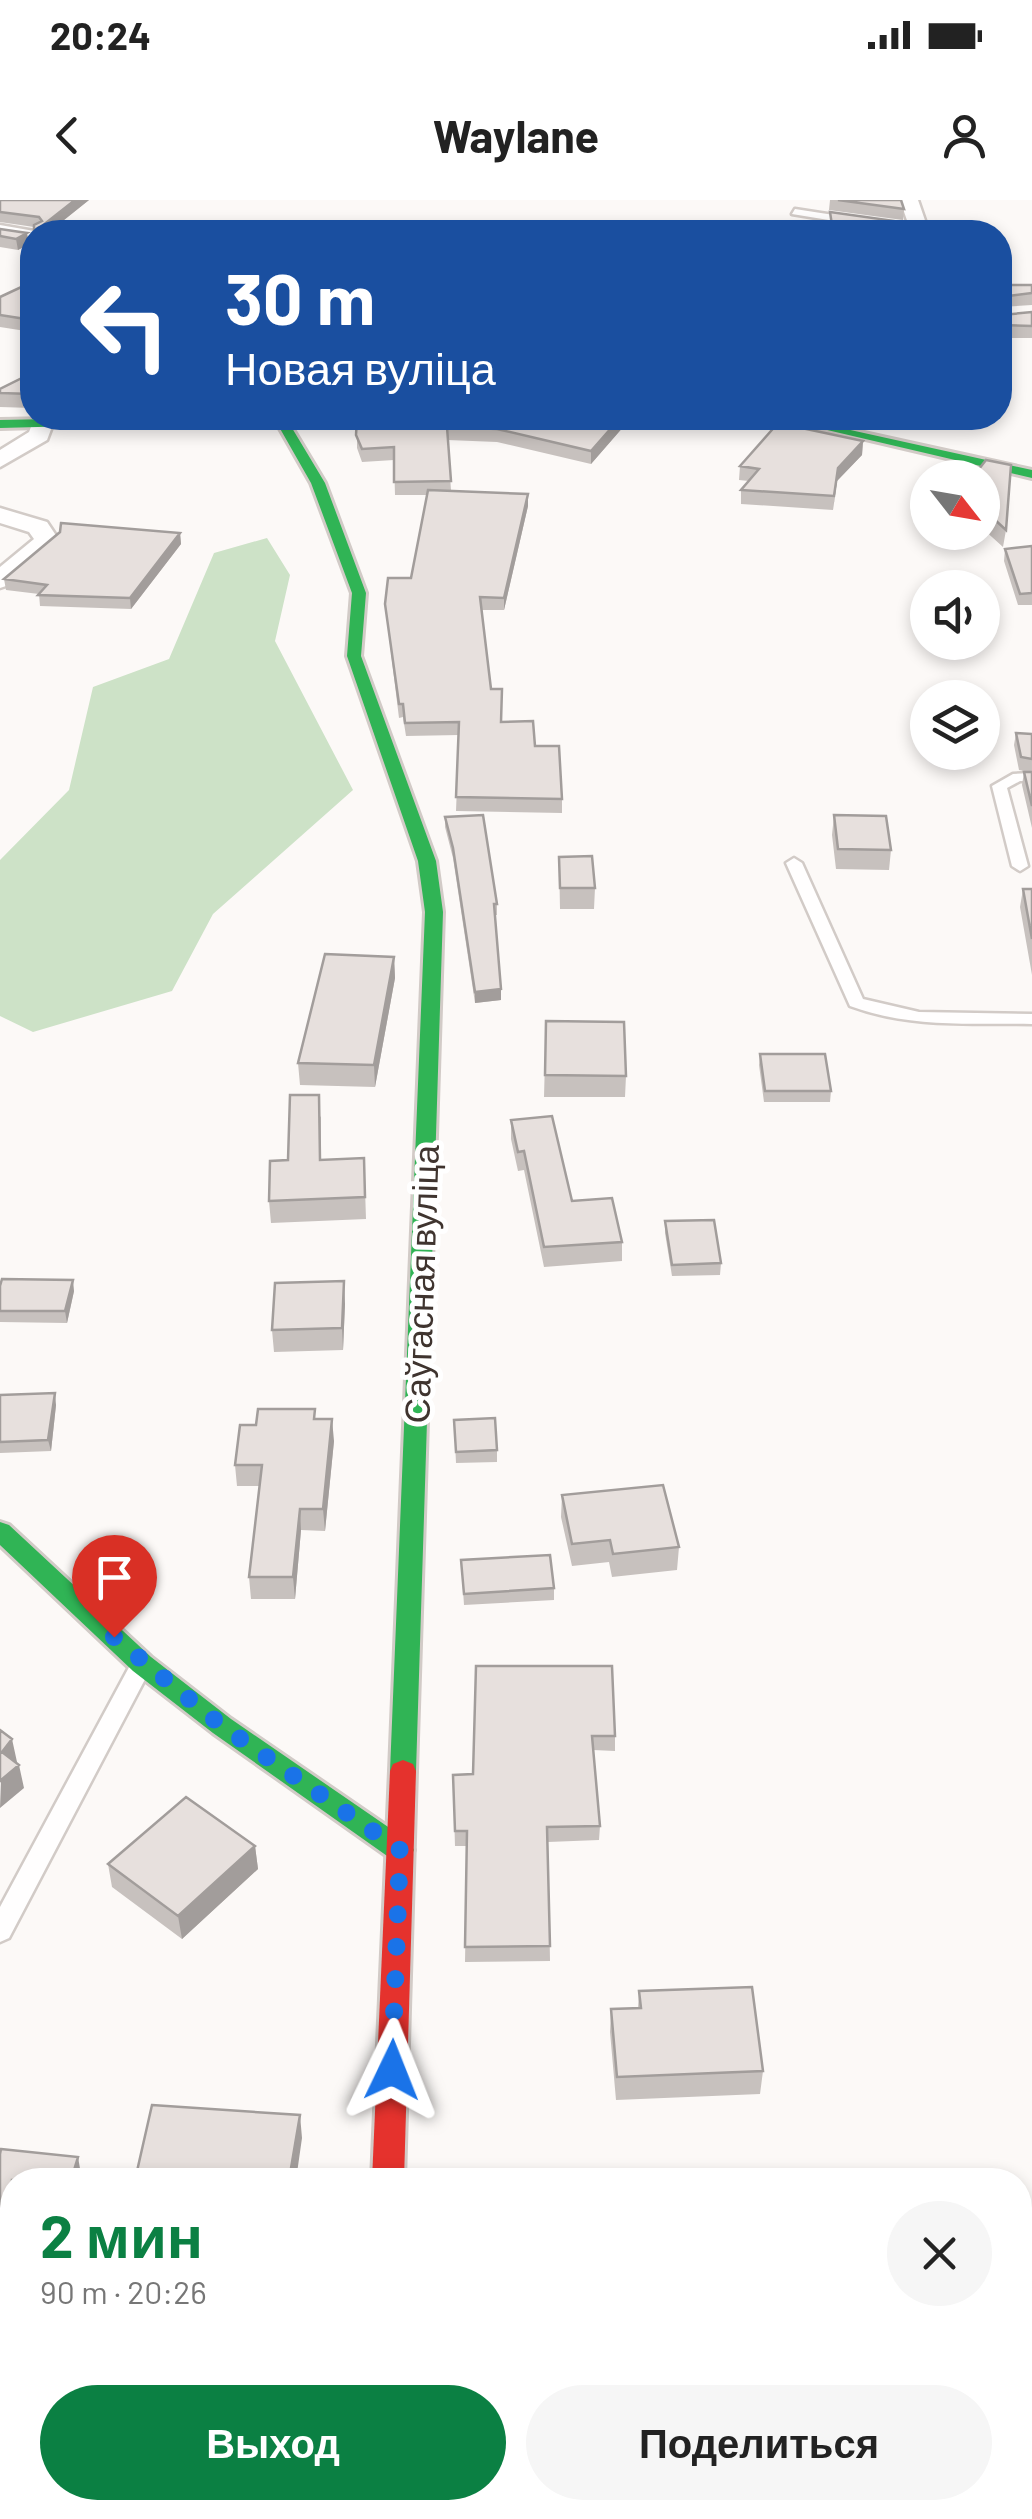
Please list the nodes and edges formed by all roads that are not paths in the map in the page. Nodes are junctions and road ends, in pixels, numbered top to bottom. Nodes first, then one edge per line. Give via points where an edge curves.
1 (795, 212) dead end
2 (842, 220) edge
3 (40, 430) edge
4 (287, 430) edge
5 (836, 430) edge
6 (0, 460) edge
7 (1032, 474) edge
8 (0, 516) edge
9 (0, 580) edge
10 (1032, 777) edge
11 (794, 863) dead end
12 (1020, 866) dead end
13 (1032, 1019) edge
14 (0, 1530) edge
15 (142, 1664) junction
16 (400, 1850) junction
17 (0, 1931) edge
18 (388, 2168) edge

1 - 2 lane
3 - 6 street
4 - 16 street, Саўгасная вуліца via 318,483 358,594 354,656 427,862 434,912
5 - 7 street
8 - 9 street via 38,528 47,540
10 - 12 lane via 999,786
11 - 13 lane via 856,1002 900,1015
14 - 15 street
15 - 16 street
15 - 17 lane
16 - 18 street, Саўгасная вуліца

